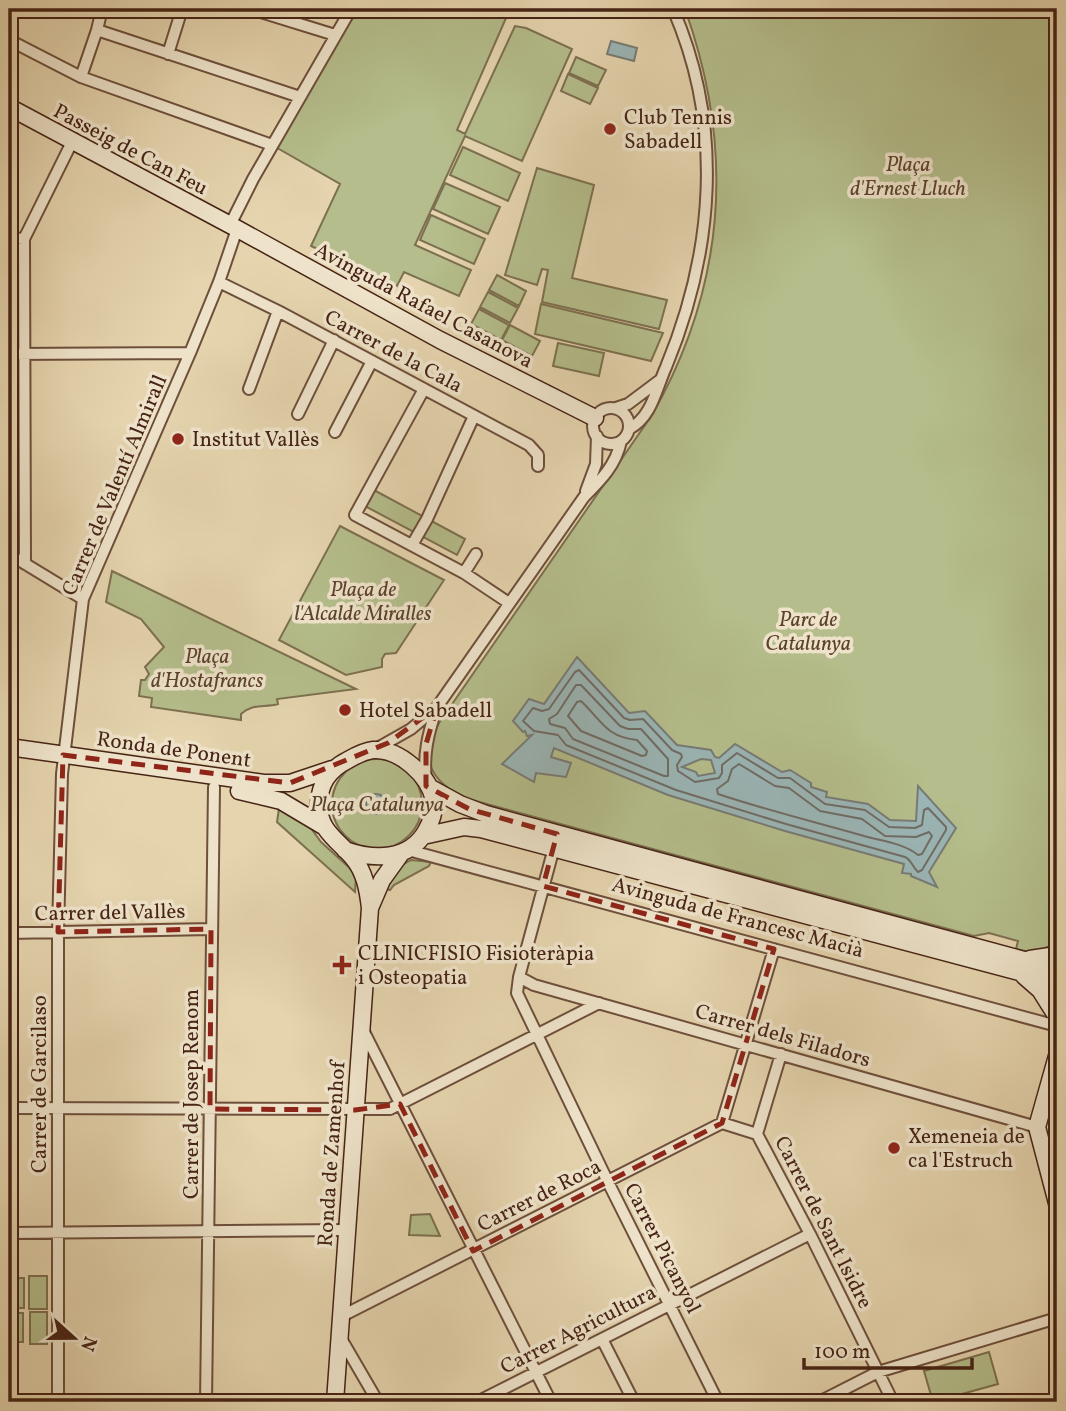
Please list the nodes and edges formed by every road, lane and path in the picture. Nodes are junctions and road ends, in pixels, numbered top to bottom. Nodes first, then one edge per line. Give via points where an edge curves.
1 (102, 9) edge
2 (182, 9) edge
3 (251, 9) edge
4 (351, 9) edge
5 (673, 9) edge
6 (277, 12) edge
7 (97, 30) junction
8 (335, 35) junction
9 (9, 40) edge
10 (168, 54) junction
11 (81, 77) junction
12 (300, 97) junction
13 (9, 107) edge
14 (72, 142) junction
15 (272, 145) junction
16 (234, 227) junction
17 (26, 235) junction
18 (9, 238) edge
19 (219, 282) junction
20 (278, 311) junction
21 (334, 340) junction
22 (190, 353) junction
23 (9, 354) edge
24 (26, 354) junction
25 (372, 361) junction
26 (660, 380) junction
27 (249, 389) dead end
28 (424, 389) junction
29 (616, 408) junction
30 (298, 414) dead end
31 (474, 416) junction
32 (595, 418) junction
33 (629, 429) junction
34 (335, 432) dead end
35 (597, 436) junction
36 (621, 441) junction
37 (537, 466) dead end
38 (584, 497) junction
39 (412, 545) junction
40 (9, 554) edge
41 (476, 554) dead end
42 (25, 564) junction
43 (464, 573) junction
44 (83, 599) junction
45 (509, 603) junction
46 (437, 707) junction
47 (9, 747) edge
48 (374, 750) junction
49 (9, 758) edge
50 (63, 760) junction
51 (332, 769) junction
52 (427, 784) junction
53 (214, 787) junction
54 (323, 825) junction
55 (423, 836) junction
56 (555, 841) junction
57 (345, 850) junction
58 (404, 853) junction
59 (544, 886) junction
60 (370, 908) junction
61 (211, 929) junction
62 (58, 932) junction
63 (9, 933) edge
64 (774, 949) junction
65 (1022, 966) junction
66 (1048, 968) edge
67 (519, 978) junction
68 (1057, 982) edge
69 (599, 1003) junction
70 (1057, 1017) edge
71 (360, 1026) junction
72 (1057, 1026) edge
73 (536, 1035) junction
74 (746, 1045) junction
75 (781, 1054) junction
76 (1057, 1056) edge
77 (400, 1104) junction
78 (9, 1108) edge
79 (58, 1108) junction
80 (210, 1109) junction
81 (355, 1110) junction
82 (723, 1123) junction
83 (1037, 1127) junction
84 (757, 1134) junction
85 (608, 1182) junction
86 (1057, 1203) edge
87 (346, 1230) junction
88 (209, 1231) junction
89 (9, 1233) edge
90 (57, 1233) junction
91 (810, 1234) junction
92 (473, 1251) junction
93 (670, 1304) junction
94 (1057, 1318) edge
95 (339, 1325) junction
96 (602, 1339) junction
97 (536, 1372) junction
98 (878, 1372) junction
99 (58, 1402) edge
100 (205, 1402) edge
101 (335, 1402) edge
102 (378, 1402) edge
103 (477, 1402) edge
104 (551, 1402) edge
105 (634, 1402) edge
106 (718, 1402) edge
107 (818, 1402) edge
108 (893, 1402) edge

1 - 7 street
2 - 10 street
3 - 6 street
4 - 8 street, Carrer de Valentí Almirall
5 - 26 street via 698,89 707,145 707,191 690,304
6 - 8 street
7 - 10 street
7 - 11 street
8 - 12 street, Carrer de Valentí Almirall
9 - 11 street
10 - 12 street
11 - 15 street
12 - 15 street, Carrer de Valentí Almirall
13 - 14 main road, Passeig de Can Feu
14 - 16 main road, Passeig de Can Feu
14 - 17 street
15 - 16 street, Carrer de Valentí Almirall
16 - 19 street, Carrer de Valentí Almirall
16 - 32 main road, Avinguda Rafael Casanova via 440,340
17 - 18 street
17 - 24 street
19 - 20 street, Carrer de la Cala
19 - 22 street, Carrer de Valentí Almirall
20 - 21 street, Carrer de la Cala
20 - 27 street
21 - 25 street, Carrer de la Cala
21 - 30 street
22 - 24 street
22 - 44 street, Carrer de Valentí Almirall
23 - 24 street
24 - 42 street
25 - 28 street, Carrer de la Cala
25 - 34 street
26 - 29 street
26 - 33 street via 639,424
28 - 31 street, Carrer de la Cala
28 - 39 street via 355,515
29 - 32 street via 601,410
29 - 33 street via 625,414
31 - 37 street, Carrer de la Cala via 529,445 538,455
31 - 39 street
32 - 35 street
33 - 36 street
35 - 36 street via 611,444
35 - 38 street via 596,464
36 - 38 street via 618,456
38 - 45 street
39 - 43 street
40 - 42 street
41 - 43 street
42 - 44 street
43 - 45 street
44 - 50 street, Carrer de Valentí Almirall
45 - 46 street
46 - 48 street via 411,729
46 - 52 street via 426,744
47 - 50 main road, Ronda de Ponent
48 - 51 main road
48 - 52 main road via 408,762
49 - 50 main road, Ronda de Ponent
50 - 51 main road, Ronda de Ponent via 275,784
50 - 53 main road, Ronda de Ponent
50 - 62 street, Carrer de Garcilaso
51 - 54 main road via 320,795
52 - 55 main road via 434,804
52 - 56 main road, Avinguda de Francesc Macià via 469,809
53 - 54 main road, Ronda de Ponent via 281,801
53 - 61 street, Carrer de Josep Renom
54 - 57 main road
55 - 56 main road, Avinguda de Francesc Macià via 464,827
55 - 58 main road
56 - 59 street
56 - 65 main road, Avinguda de Francesc Macià
57 - 58 main road via 369,856
57 - 60 main road, Ronda de Zamenhof via 366,883
58 - 59 street, Avinguda de Francesc Macià
58 - 60 main road, Ronda de Zamenhof via 382,880
59 - 64 street, Avinguda de Francesc Macià
59 - 67 street
60 - 71 main road, Ronda de Zamenhof
61 - 62 street, Carrer del Vallès
61 - 80 street, Carrer de Josep Renom
62 - 63 street, Carrer del Vallès
62 - 79 street, Carrer de Garcilaso
64 - 72 street, Avinguda de Francesc Macià
64 - 74 street
65 - 66 main road, Avinguda de Francesc Macià
65 - 66 main road, Avinguda de Francesc Macià
66 - 68 main road, Avinguda de Francesc Macià
66 - 70 main road, Avinguda de Francesc Macià
67 - 69 street, Carrer dels Filadors
67 - 73 street, Carrer Picanyol via 517,993
69 - 73 street
69 - 74 street, Carrer dels Filadors
71 - 77 street
71 - 81 main road, Ronda de Zamenhof
73 - 77 street
73 - 85 street, Carrer Picanyol
74 - 75 street, Carrer dels Filadors
74 - 82 street
75 - 83 street, Carrer dels Filadors
75 - 84 street, Carrer de Sant Isidre
76 - 83 main road
77 - 81 street
77 - 92 street
78 - 79 street
79 - 80 street
79 - 90 street, Carrer de Garcilaso
80 - 81 street
80 - 88 street, Carrer de Josep Renom
81 - 87 main road, Ronda de Zamenhof
82 - 84 street
82 - 85 street, Carrer de Roca
83 - 86 main road
84 - 91 street, Carrer de Sant Isidre
85 - 92 street, Carrer de Roca
85 - 93 street, Carrer Picanyol
87 - 88 street
87 - 95 main road, Ronda de Zamenhof
88 - 90 street
88 - 100 street, Carrer de Josep Renom
89 - 90 street
90 - 99 street, Carrer de Garcilaso
91 - 93 street, Carrer Agricultura
91 - 98 street, Carrer de Sant Isidre
92 - 95 street, Carrer de Roca
92 - 97 street
93 - 96 street, Carrer Agricultura
93 - 106 street, Carrer Picanyol
94 - 98 street
95 - 101 main road, Ronda de Zamenhof
95 - 102 street
96 - 97 street, Carrer Agricultura
96 - 105 street
97 - 103 street, Carrer Agricultura
97 - 104 street
98 - 107 street
98 - 108 street, Carrer de Sant Isidre

